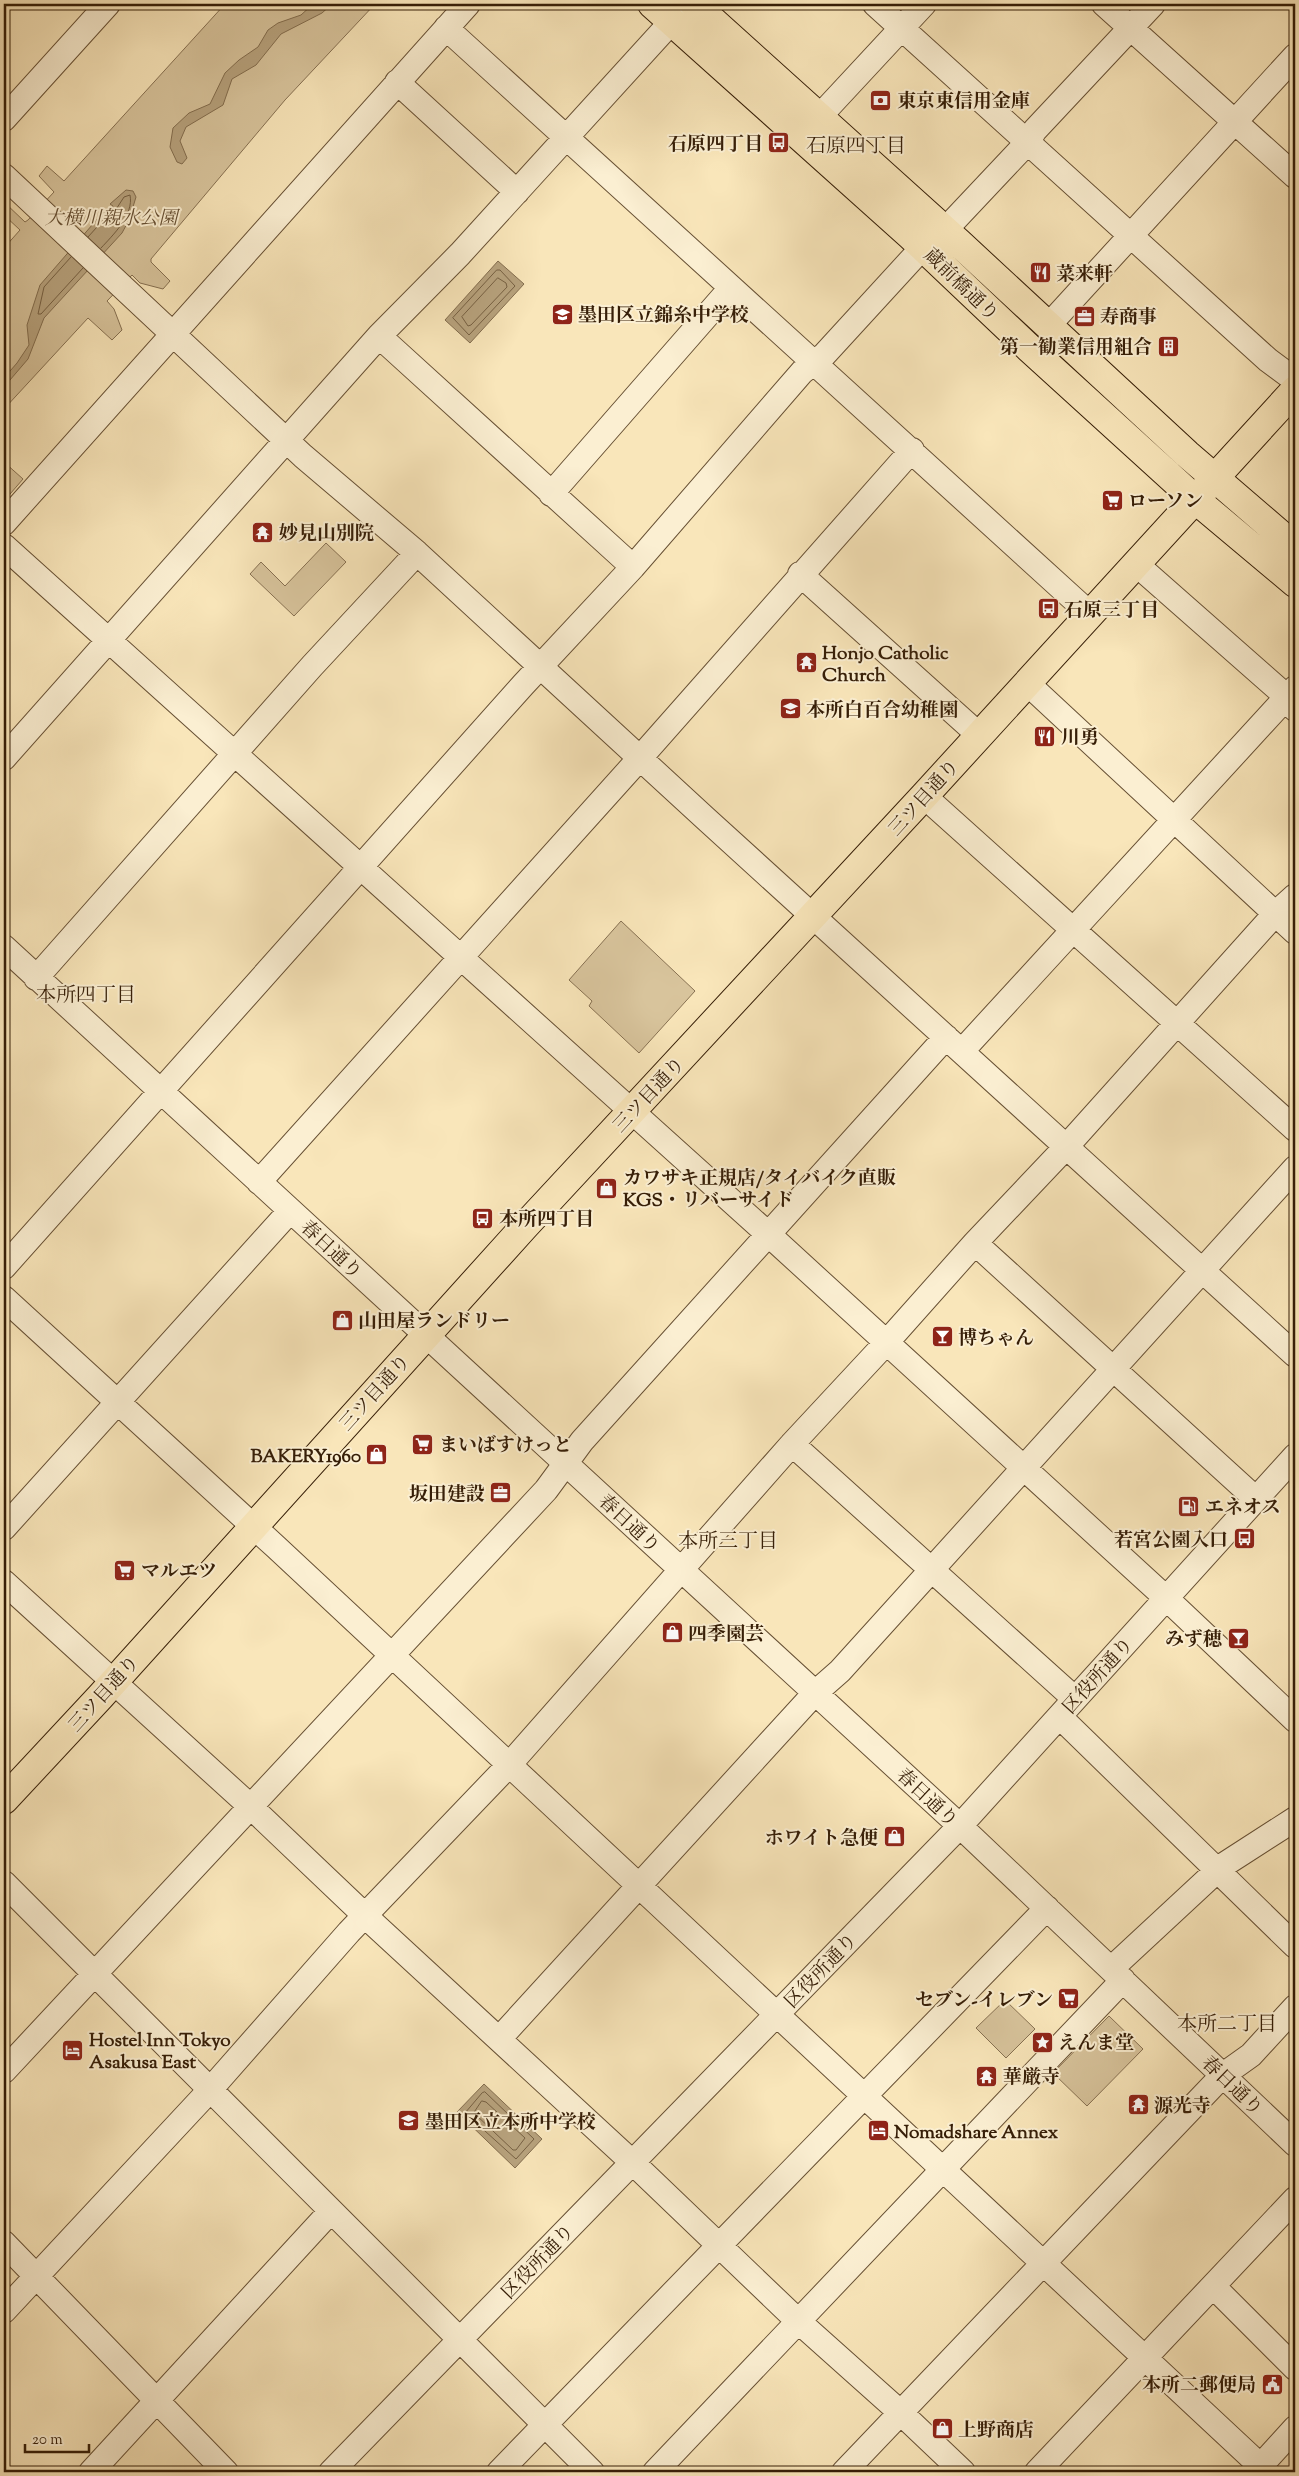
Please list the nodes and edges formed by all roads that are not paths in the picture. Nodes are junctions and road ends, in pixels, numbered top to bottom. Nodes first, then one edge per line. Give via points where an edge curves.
1 (108, 4) edge
2 (468, 4) edge
3 (652, 4) edge
4 (694, 4) edge
5 (875, 4) edge
6 (924, 4) edge
7 (1104, 4) edge
8 (1152, 4) edge
9 (680, 13) edge
10 (446, 28) junction
11 (902, 28) junction
12 (1130, 28) junction
13 (1295, 56) edge
14 (397, 82) junction
15 (820, 117) junction
16 (4, 119) edge
17 (1234, 122) junction
18 (566, 138) junction
19 (1027, 143) junction
20 (4, 176) edge
21 (1295, 176) edge
22 (517, 192) junction
23 (945, 230) junction
24 (1130, 236) junction
25 (923, 248) junction
26 (731, 288) junction
27 (1048, 326) junction
28 (174, 333) junction
29 (379, 336) junction
30 (814, 362) junction
31 (1295, 380) edge
32 (1295, 390) edge
33 (286, 440) junction
34 (912, 450) junction
35 (1216, 478) junction
36 (551, 494) junction
37 (1196, 500) junction
38 (4, 523) edge
39 (4, 546) edge
40 (1295, 547) edge
41 (417, 553) junction
42 (1136, 564) junction
43 (633, 567) junction
44 (800, 574) junction
45 (1295, 583) edge
46 (1090, 614) junction
47 (110, 640) junction
48 (540, 666) junction
49 (1027, 683) junction
50 (1292, 698) edge
51 (979, 735) junction
52 (234, 754) junction
53 (4, 758) edge
54 (640, 758) junction
55 (924, 796) junction
56 (1173, 820) junction
57 (360, 867) junction
58 (1295, 896) edge
59 (1275, 914) junction
60 (813, 916) junction
61 (1072, 930) junction
62 (1295, 932) edge
63 (4, 949) edge
64 (460, 958) junction
65 (36, 978) junction
66 (1177, 1023) junction
67 (954, 1044) junction
68 (160, 1092) junction
69 (632, 1112) junction
70 (1295, 1130) edge
71 (1066, 1147) junction
72 (1295, 1168) edge
73 (259, 1182) junction
74 (290, 1210) junction
75 (768, 1234) junction
76 (975, 1243) junction
77 (4, 1267) edge
78 (1202, 1270) junction
79 (4, 1298) edge
80 (426, 1335) junction
81 (886, 1343) junction
82 (1295, 1355) edge
83 (1114, 1370) junction
84 (118, 1401) junction
85 (792, 1444) junction
86 (1295, 1456) edge
87 (566, 1463) junction
88 (1024, 1468) junction
89 (1256, 1499) junction
90 (253, 1526) junction
91 (4, 1528) edge
92 (931, 1569) junction
93 (680, 1570) junction
94 (4, 1582) edge
95 (1166, 1598) junction
96 (392, 1656) junction
97 (114, 1681) junction
98 (815, 1693) junction
99 (1075, 1699) junction
100 (1060, 1717) junction
101 (1295, 1720) edge
102 (509, 1765) junction
103 (4, 1800) edge
104 (251, 1807) junction
105 (1295, 1819) edge
106 (960, 1826) junction
107 (1218, 1871) junction
108 (4, 1883) edge
109 (639, 1886) junction
110 (1047, 1908) junction
111 (365, 1916) junction
112 (1295, 1946) edge
113 (94, 1973) junction
114 (1117, 1975) junction
115 (1295, 2007) edge
116 (777, 2015) junction
117 (499, 2039) junction
118 (4, 2071) edge
119 (1223, 2075) junction
120 (209, 2091) junction
121 (864, 2096) junction
122 (1295, 2144) edge
123 (632, 2162) junction
124 (942, 2169) junction
125 (1295, 2199) edge
126 (331, 2212) junction
127 (4, 2243) edge
128 (719, 2246) junction
129 (1043, 2263) junction
130 (36, 2276) junction
131 (1213, 2286) junction
132 (4, 2311) edge
133 (798, 2321) junction
134 (459, 2341) junction
135 (1144, 2357) junction
136 (1295, 2368) edge
137 (156, 2400) junction
138 (901, 2412) junction
139 (545, 2425) junction
140 (1295, 2428) edge
141 (1261, 2470) edge
142 (91, 2472) edge
143 (226, 2472) edge
144 (331, 2472) edge
145 (499, 2472) edge
146 (592, 2472) edge
147 (655, 2472) edge
148 (844, 2472) edge
149 (963, 2472) edge
150 (1036, 2472) edge

1 - 16 street
2 - 10 street
3 - 9 main road, 蔵前橋通り
4 - 15 main road, 蔵前橋通り
5 - 11 street
6 - 11 street
7 - 12 street
8 - 12 street
9 - 18 street
9 - 25 main road, 蔵前橋通り
10 - 14 street
10 - 18 street
11 - 15 street
11 - 19 street
12 - 17 street
12 - 19 street via 1034,130
13 - 17 street
14 - 22 street
14 - 28 street
15 - 23 main road, 蔵前橋通り
17 - 21 street
17 - 24 street
18 - 22 street
18 - 26 street
19 - 23 street
19 - 24 street
20 - 28 street
22 - 29 street
23 - 25 street
23 - 27 main road, 蔵前橋通り
24 - 27 street
24 - 31 street via 1275,367
25 - 30 street
25 - 37 main road, 蔵前橋通り
26 - 30 street
26 - 36 street
27 - 35 main road, 蔵前橋通り
28 - 33 street
28 - 38 street
29 - 33 street
29 - 36 street
30 - 34 street
30 - 43 street
32 - 35 main road, 三ツ目通り
33 - 41 street
33 - 47 street
34 - 44 street
34 - 46 street
35 - 37 main road, 三ツ目通り
35 - 40 main road, 蔵前橋通り
36 - 43 street
37 - 42 main road, 三ツ目通り
37 - 45 main road, 蔵前橋通り
39 - 47 street
41 - 48 street
41 - 52 street
42 - 46 main road, 三ツ目通り
42 - 50 street
43 - 48 street
44 - 51 street
44 - 54 street
46 - 49 main road, 三ツ目通り
47 - 52 street
47 - 53 street
48 - 54 street
48 - 57 street
49 - 51 main road, 三ツ目通り
49 - 56 street
50 - 56 street
51 - 55 main road, 三ツ目通り
52 - 57 street
52 - 65 street
54 - 60 street
54 - 64 street
55 - 60 main road, 三ツ目通り
55 - 61 street
56 - 59 street
56 - 61 street
57 - 64 street
57 - 68 street
58 - 59 street
59 - 62 street
59 - 66 street
60 - 67 street
60 - 69 main road, 三ツ目通り
61 - 66 street
61 - 67 street
63 - 65 street, 春日通り
64 - 69 street
64 - 73 street
65 - 68 street, 春日通り
66 - 70 street
66 - 71 street
67 - 71 street
67 - 75 street
68 - 73 street, 春日通り
68 - 77 street
69 - 75 street
69 - 80 main road, 三ツ目通り
71 - 76 street
71 - 78 street
72 - 78 street
73 - 74 street, 春日通り
74 - 80 street, 春日通り
74 - 84 street
75 - 81 street
75 - 87 street via 582,1441
76 - 81 street
76 - 83 street
78 - 82 street
78 - 83 street
79 - 84 street
80 - 87 street, 春日通り
80 - 90 main road, 三ツ目通り
81 - 85 street
81 - 88 street
83 - 88 street
83 - 89 street
84 - 90 street
84 - 91 street
85 - 92 street
85 - 93 street
86 - 89 street, 区役所通り
87 - 93 street, 春日通り
87 - 96 street via 546,1490
88 - 92 street
88 - 95 street
89 - 95 street, 区役所通り
90 - 96 street
90 - 97 main road, 三ツ目通り
92 - 98 street via 840,1671
92 - 99 street
93 - 98 street, 春日通り
93 - 102 street
94 - 97 street
95 - 99 street, 区役所通り
95 - 101 street
96 - 102 street
96 - 104 street
97 - 103 main road, 三ツ目通り
97 - 104 street
98 - 106 street, 春日通り
98 - 109 street
99 - 100 street, 区役所通り
100 - 106 street, 区役所通り
100 - 107 street
102 - 109 street
102 - 111 street
104 - 111 street
104 - 113 street
105 - 107 street
106 - 110 street, 春日通り
106 - 116 street, 区役所通り
107 - 112 street
107 - 114 street
108 - 113 street
109 - 116 street
109 - 117 street
110 - 114 street, 春日通り
110 - 121 street
111 - 117 street
111 - 120 street
113 - 118 street
113 - 120 street
114 - 119 street, 春日通り
114 - 124 street
115 - 119 street via 1251,2055
116 - 121 street
116 - 123 street, 区役所通り
117 - 123 street
119 - 122 street, 春日通り
119 - 129 street
120 - 126 street
120 - 130 street
121 - 124 street
121 - 128 street
123 - 128 street
123 - 134 street, 区役所通り
124 - 129 street
124 - 133 street
125 - 131 street
126 - 134 street
126 - 137 street
127 - 130 street
128 - 133 street
128 - 139 street
129 - 135 street
129 - 138 street
130 - 132 street
130 - 137 street
131 - 135 street
131 - 136 street
133 - 138 street
133 - 147 street
134 - 139 street
134 - 144 street, 区役所通り
135 - 141 street
135 - 150 street
137 - 142 street
137 - 143 street
138 - 148 street
138 - 149 street
139 - 145 street
139 - 146 street
140 - 141 street

